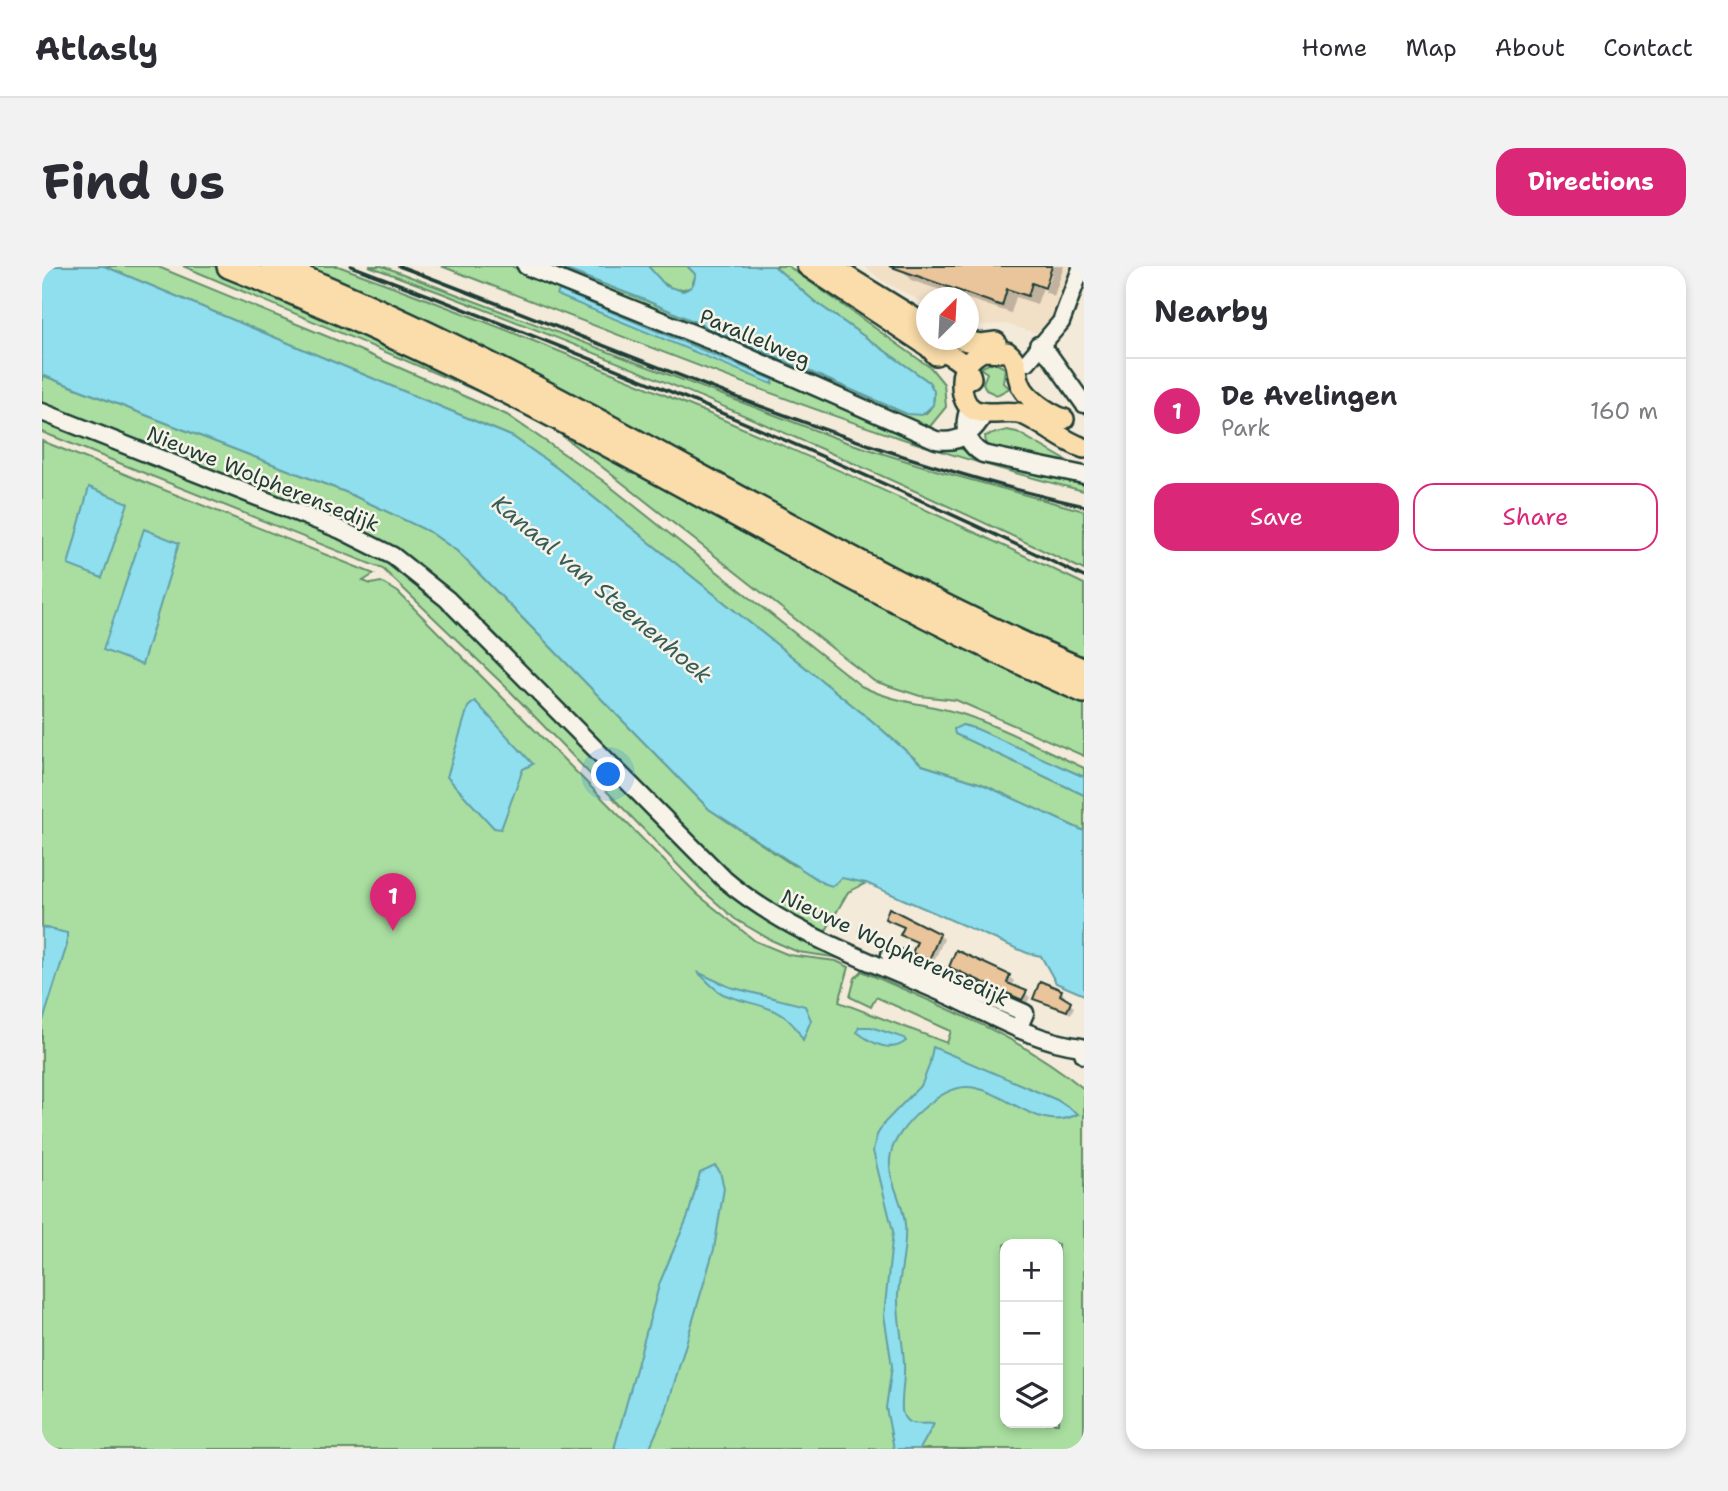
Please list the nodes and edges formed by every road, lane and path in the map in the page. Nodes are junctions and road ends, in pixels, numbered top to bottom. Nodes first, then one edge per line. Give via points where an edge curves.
1 (229, 266) edge
2 (273, 266) edge
3 (526, 266) edge
4 (807, 266) edge
5 (830, 266) edge
6 (1082, 266) edge
7 (916, 320) edge
8 (1038, 345) junction
9 (970, 356) edge
10 (1018, 356) junction
11 (1026, 387) junction
12 (1084, 404) edge
13 (981, 409) junction
14 (42, 412) edge
15 (967, 435) junction
16 (1084, 435) edge
17 (1084, 448) edge
18 (1084, 475) edge
19 (1084, 671) edge
20 (1084, 691) edge
21 (890, 955) dead end
22 (1018, 1030) junction
23 (1083, 1045) edge

1 - 20 highway via 503,389 958,634
2 - 19 highway via 438,339 946,608
3 - 15 street, Parallelweg via 936,440
4 - 9 main road via 929,347
5 - 7 main road
6 - 8 street via 1061,322
8 - 10 street via 1036,355
8 - 12 street
9 - 10 main road via 1002,343
9 - 13 main road via 963,393
10 - 11 main road
11 - 13 main road via 1012,403
11 - 16 main road
13 - 15 street via 964,420
13 - 17 main road via 1021,414
14 - 22 street, Nieuwe Wolpherensedijk via 341,530 393,556 447,599 748,899 793,927
15 - 18 street via 983,454
21 - 22 street, Nieuwe Wolpherensedijk via 1025,1013
22 - 23 street, Nieuwe Wolpherensedijk via 1046,1041

